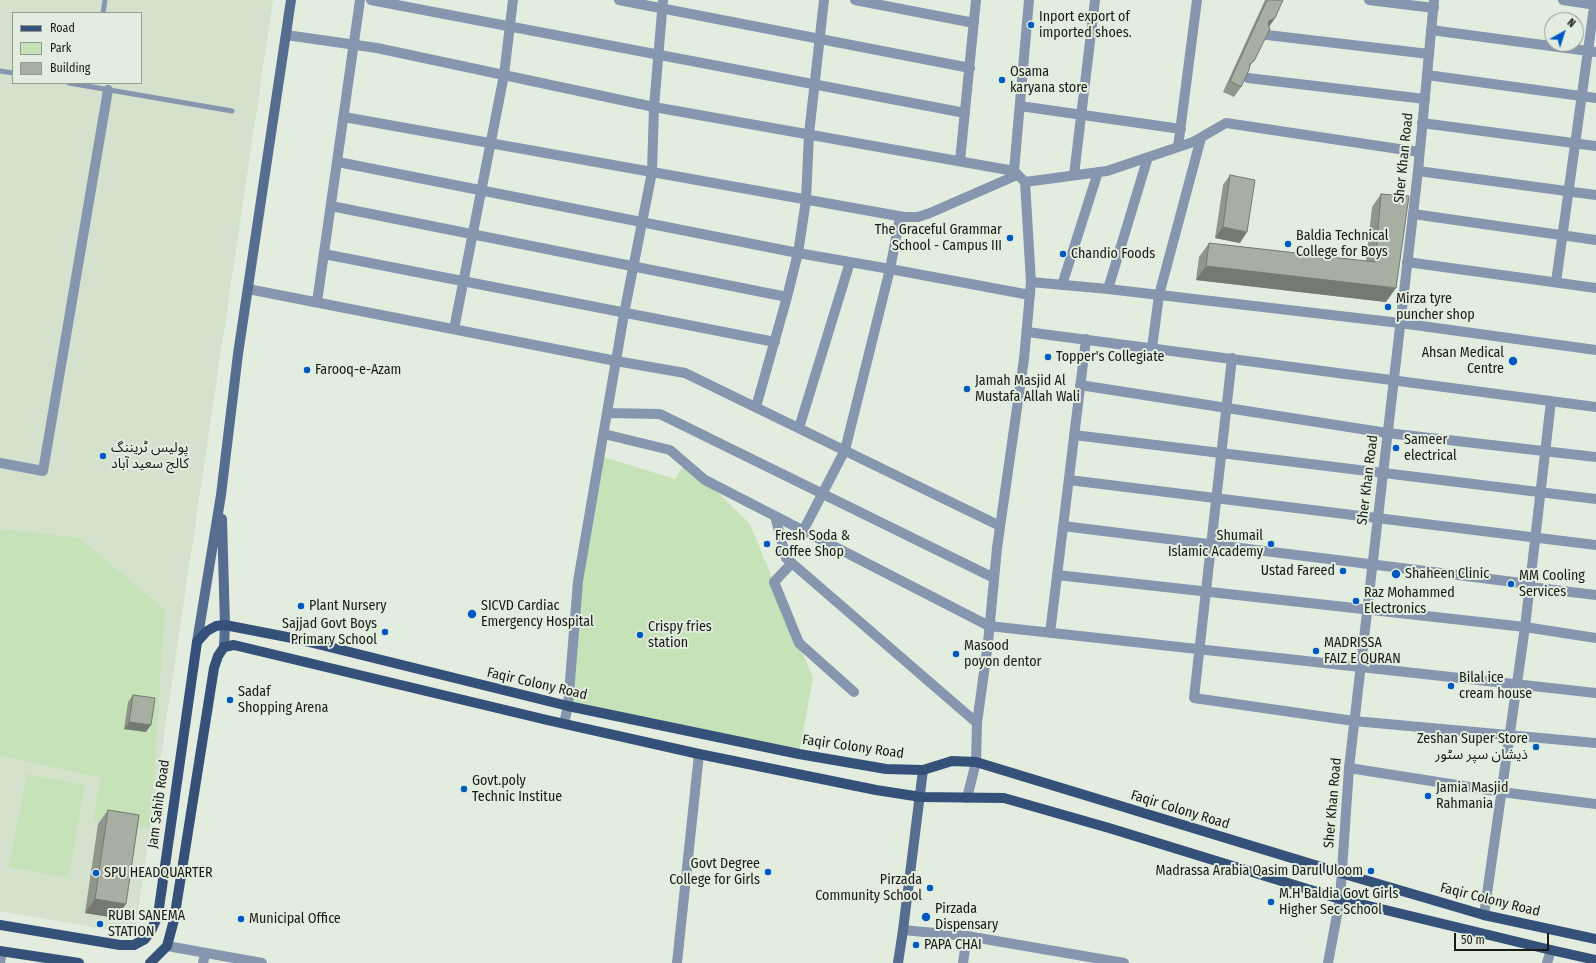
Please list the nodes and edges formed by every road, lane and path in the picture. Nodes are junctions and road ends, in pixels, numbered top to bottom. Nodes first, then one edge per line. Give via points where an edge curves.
1 (105, 0) edge
2 (291, 0) edge
3 (360, 0) edge
4 (371, 0) edge
5 (512, 0) edge
6 (619, 0) edge
7 (824, 0) edge
8 (856, 0) edge
9 (976, 0) edge
10 (1029, 0) edge
11 (1094, 0) edge
12 (1197, 0) edge
13 (1369, 0) edge
14 (1563, 0) edge
15 (1595, 3) edge
16 (663, 4) edge
17 (1434, 4) edge
18 (103, 12) edge
19 (974, 23) junction
20 (510, 26) junction
21 (1431, 30) junction
22 (286, 35) junction
23 (1267, 35) edge
24 (820, 39) junction
25 (355, 45) junction
26 (1592, 52) edge
27 (1429, 54) junction
28 (658, 55) junction
29 (970, 68) junction
30 (0, 71) edge
31 (12, 73) edge
32 (504, 75) junction
33 (1427, 75) junction
34 (1248, 78) edge
35 (80, 84) edge
36 (815, 84) junction
37 (92, 85) edge
38 (108, 90) junction
39 (1582, 96) junction
40 (1596, 98) edge
41 (1425, 99) junction
42 (1020, 106) junction
43 (654, 107) junction
44 (232, 111) dead end
45 (965, 113) junction
46 (1081, 115) junction
47 (344, 116) junction
48 (1422, 123) junction
49 (1181, 129) junction
50 (809, 134) junction
51 (1201, 138) junction
52 (491, 143) junction
53 (1575, 143) junction
54 (1596, 146) edge
55 (1178, 147) junction
56 (1420, 152) junction
57 (1148, 157) junction
58 (960, 161) junction
59 (338, 162) junction
60 (1418, 171) junction
61 (652, 172) junction
62 (1098, 172) junction
63 (1019, 176) junction
64 (1074, 176) junction
65 (481, 191) junction
66 (1569, 192) junction
67 (1596, 195) edge
68 (806, 200) junction
69 (331, 206) junction
70 (1413, 214) junction
71 (900, 217) junction
72 (642, 223) junction
73 (473, 234) junction
74 (1563, 235) junction
75 (1596, 240) edge
76 (324, 254) junction
77 (798, 254) junction
78 (850, 262) junction
79 (1407, 262) junction
80 (633, 266) junction
81 (890, 269) junction
82 (464, 281) junction
83 (1032, 282) junction
84 (1556, 282) junction
85 (1062, 285) junction
86 (1596, 288) edge
87 (248, 289) junction
88 (1108, 289) junction
89 (1030, 295) junction
90 (1159, 295) junction
91 (788, 297) junction
92 (317, 302) junction
93 (624, 314) junction
94 (1400, 323) junction
95 (454, 329) junction
96 (1027, 332) junction
97 (1086, 339) junction
98 (775, 342) junction
99 (1152, 348) junction
100 (1596, 350) edge
101 (1232, 358) junction
102 (616, 361) junction
103 (1394, 380) junction
104 (1080, 385) junction
105 (1551, 401) junction
106 (756, 407) junction
107 (1596, 407) edge
108 (1226, 408) junction
109 (607, 413) junction
110 (799, 428) junction
111 (1388, 433) junction
112 (604, 434) junction
113 (1074, 435) junction
114 (845, 450) junction
115 (1546, 451) junction
116 (1221, 453) junction
117 (1596, 457) edge
118 (0, 463) edge
119 (1383, 473) junction
120 (1069, 480) junction
121 (1541, 492) junction
122 (822, 494) junction
123 (221, 495) junction
124 (1215, 498) junction
125 (1596, 499) edge
126 (775, 516) junction
127 (1378, 518) junction
128 (1000, 526) junction
129 (1063, 526) junction
130 (803, 531) junction
131 (1535, 538) junction
132 (1210, 544) junction
133 (1596, 545) edge
134 (792, 563) junction
135 (1372, 564) junction
136 (1057, 575) junction
137 (994, 578) junction
138 (1530, 586) junction
139 (1205, 591) junction
140 (1596, 595) edge
141 (1367, 609) junction
142 (225, 625) junction
143 (989, 626) junction
144 (1525, 627) junction
145 (1050, 633) junction
146 (1596, 638) edge
147 (197, 642) junction
148 (224, 647) junction
149 (1198, 649) junction
150 (1360, 667) junction
151 (1517, 684) junction
152 (854, 692) dead end
153 (1596, 693) edge
154 (568, 706) junction
155 (1354, 721) junction
156 (564, 723) junction
157 (977, 723) junction
158 (1510, 735) junction
159 (1596, 743) edge
160 (699, 754) junction
161 (976, 762) junction
162 (1349, 768) junction
163 (923, 770) junction
164 (1501, 792) junction
165 (921, 797) junction
166 (967, 798) junction
167 (1596, 804) edge
168 (1341, 873) junction
169 (1340, 899) junction
170 (1484, 915) junction
171 (0, 925) edge
172 (903, 930) junction
173 (967, 936) junction
174 (1596, 939) edge
175 (167, 946) junction
176 (1551, 950) junction
177 (1, 951) edge
178 (204, 958) edge
179 (1596, 960) edge
180 (63, 962) edge
181 (0, 963) edge
182 (79, 963) edge
183 (150, 963) edge
184 (262, 963) edge
185 (677, 963) edge
186 (898, 963) edge
187 (962, 963) edge
188 (1118, 963) edge
189 (1328, 963) edge
190 (1547, 963) edge

1 - 18 lane
2 - 22 main road
3 - 25 street
4 - 20 street
5 - 20 street
6 - 16 street
7 - 24 street
8 - 19 street
9 - 19 street
10 - 42 street
11 - 46 street
12 - 49 street
13 - 17 street
14 - 15 street
15 - 26 street
16 - 24 street
16 - 28 street
17 - 21 street, Sher Khan Road
19 - 29 street
20 - 28 street
20 - 32 street
21 - 26 street
21 - 27 street, Sher Khan Road
22 - 25 street
22 - 87 main road
23 - 27 street
24 - 29 street
24 - 36 street
25 - 32 street
25 - 47 street
26 - 39 street
27 - 33 street, Sher Khan Road
28 - 36 street
28 - 43 street
29 - 45 street
30 - 31 lane
32 - 43 street
32 - 52 street
33 - 39 street
33 - 41 street, Sher Khan Road
34 - 41 street
35 - 37 lane
36 - 45 street
36 - 50 street
37 - 38 lane
38 - 44 lane
38 - 118 street via 44,471
39 - 40 street
39 - 53 street
41 - 48 street, Sher Khan Road
42 - 46 street
42 - 63 street
43 - 50 street
43 - 61 street
45 - 58 street
46 - 49 street
46 - 64 street
47 - 52 street
47 - 59 street
48 - 53 street
48 - 56 street, Sher Khan Road
49 - 55 street
50 - 58 street
50 - 68 street
51 - 55 street
51 - 56 street via 1226,123
51 - 90 street
52 - 61 street
52 - 65 street
53 - 54 street
53 - 66 street
55 - 57 street
56 - 60 street, Sher Khan Road
57 - 62 street
57 - 88 street
58 - 63 street
59 - 65 street
59 - 69 street
60 - 66 street
60 - 70 street, Sher Khan Road
61 - 68 street
61 - 72 street
62 - 64 street
62 - 85 street
63 - 64 street
63 - 71 street via 930,213
63 - 83 street
65 - 72 street
65 - 73 street
66 - 67 street
66 - 74 street
68 - 71 street
68 - 77 street
69 - 73 street
69 - 76 street
70 - 74 street
70 - 79 street, Sher Khan Road
71 - 81 street
72 - 77 street
72 - 80 street
73 - 80 street
73 - 82 street
74 - 75 street
74 - 84 street
76 - 82 street
76 - 92 street
77 - 78 street
77 - 91 street
78 - 81 street
78 - 110 street
79 - 84 street
79 - 94 street, Sher Khan Road
80 - 91 street
80 - 93 street
81 - 89 street
81 - 114 street
82 - 93 street
82 - 95 street
83 - 85 street
83 - 89 street
84 - 86 street
85 - 88 street
87 - 92 street
87 - 123 main road
88 - 90 street
89 - 96 street
90 - 94 street
90 - 99 street
91 - 98 street
92 - 95 street
93 - 98 street
93 - 102 street
94 - 100 street
94 - 103 street, Sher Khan Road
95 - 102 street
96 - 97 street
96 - 128 street
97 - 99 street
97 - 104 street
98 - 106 street
99 - 101 street
101 - 103 street
101 - 108 street
102 - 106 street via 685,373
102 - 109 street
103 - 105 street
103 - 111 street, Sher Khan Road
104 - 108 street
104 - 113 street
105 - 107 street
105 - 115 street
106 - 110 street
108 - 111 street
108 - 116 street
109 - 112 street
109 - 122 street via 660,414
110 - 114 street
111 - 115 street
111 - 119 street, Sher Khan Road
112 - 126 street via 670,450 705,480
112 - 154 street via 578,581
113 - 116 street
113 - 120 street
114 - 122 street
114 - 128 street
115 - 117 street
115 - 121 street
116 - 119 street
116 - 124 street
119 - 121 street
119 - 127 street, Sher Khan Road
120 - 124 street
120 - 129 street
121 - 125 street
121 - 131 street
122 - 130 street
122 - 137 street
123 - 142 main road
123 - 147 main road
124 - 127 street
124 - 132 street
126 - 130 street
126 - 134 street via 786,558
127 - 131 street
127 - 135 street, Sher Khan Road
128 - 137 street
129 - 132 street
129 - 136 street
130 - 143 street
131 - 133 street
131 - 138 street
132 - 135 street
132 - 139 street
134 - 152 street via 774,582 799,643
134 - 157 street
135 - 138 street
135 - 141 street, Sher Khan Road
136 - 139 street
136 - 145 street
137 - 143 street
138 - 140 street
138 - 144 street
139 - 141 street
139 - 149 street
141 - 144 street
141 - 150 street, Sher Khan Road
142 - 147 main road via 207,631
142 - 148 main road
142 - 154 main road, Faqir Colony Road via 297,639
143 - 145 street
143 - 157 street
144 - 146 street
144 - 151 street
145 - 149 street
147 - 171 main road, Jam Sahib Road via 158,915 152,929 144,939 134,945 120,945
148 - 156 main road via 234,644 246,646
148 - 175 main road via 218,656 212,676 174,920
149 - 150 street
149 - 155 street via 1194,698
150 - 151 street
150 - 155 street, Sher Khan Road
151 - 153 street
151 - 158 street
154 - 156 street
154 - 163 main road, Faqir Colony Road via 799,754 886,769
155 - 158 street
155 - 162 street, Sher Khan Road
156 - 160 main road
157 - 161 street
158 - 159 street
158 - 164 street
160 - 165 main road
160 - 185 street
161 - 163 main road, Faqir Colony Road via 952,761
161 - 166 street
161 - 168 main road, Faqir Colony Road
162 - 164 street
162 - 168 street, Sher Khan Road
163 - 165 main road
164 - 167 street
164 - 170 street
165 - 166 main road
165 - 172 main road
166 - 169 main road via 1004,798
168 - 169 street, Sher Khan Road
168 - 170 main road, Faqir Colony Road
169 - 176 main road
169 - 189 street, Sher Khan Road
170 - 174 main road, Faqir Colony Road
172 - 173 street
172 - 186 main road
173 - 187 street
173 - 188 street
175 - 178 street
175 - 183 main road
176 - 179 main road
176 - 190 street
177 - 180 main road
177 - 181 street
178 - 184 street
180 - 182 main road

